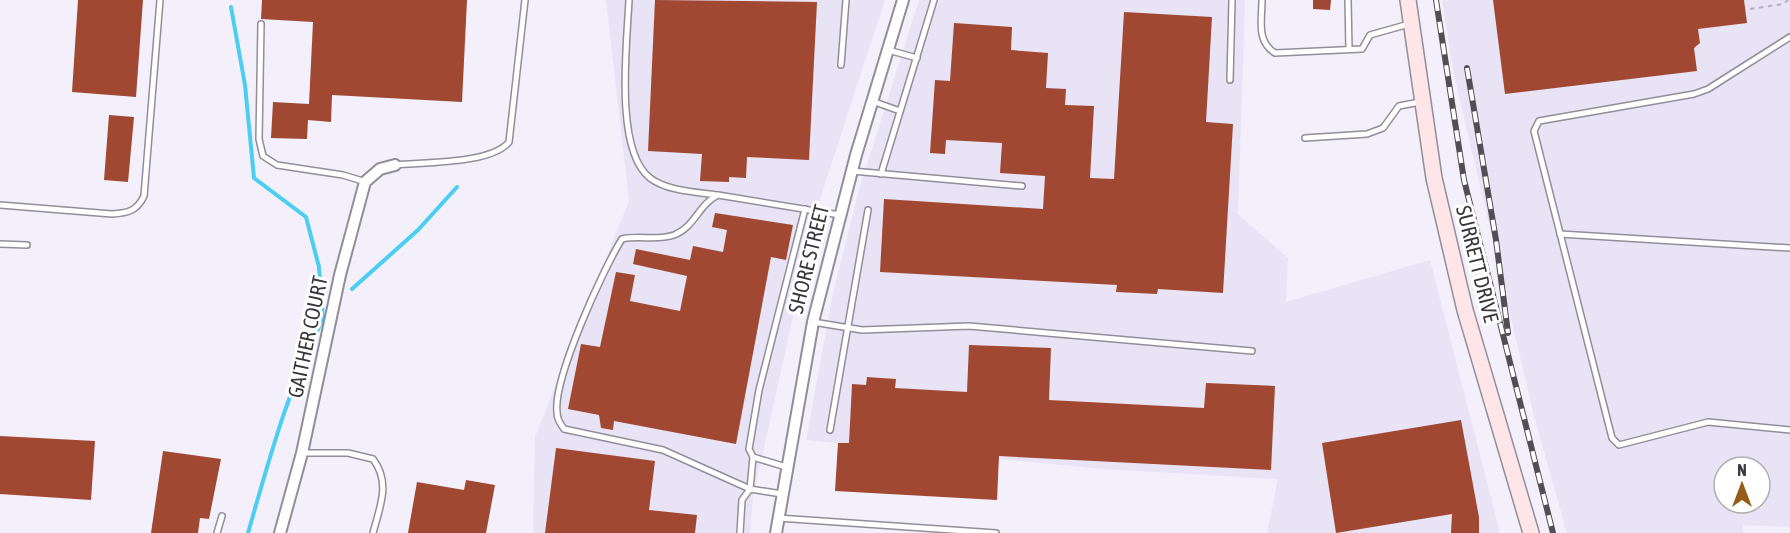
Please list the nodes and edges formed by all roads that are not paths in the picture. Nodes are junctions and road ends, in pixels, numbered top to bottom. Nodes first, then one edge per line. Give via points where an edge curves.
1 (160, 0) edge
2 (525, 0) edge
3 (629, 0) edge
4 (846, 0) edge
5 (903, 0) edge
6 (934, 0) edge
7 (1232, 0) edge
8 (1262, 0) edge
9 (1348, 0) edge
10 (1408, 0) edge
11 (261, 24) dead end
12 (1411, 24) junction
13 (1790, 37) edge
14 (1349, 49) junction
15 (888, 50) junction
16 (917, 58) junction
17 (841, 65) dead end
18 (1230, 81) dead end
19 (872, 101) junction
20 (1421, 101) junction
21 (900, 111) junction
22 (1305, 138) dead end
23 (395, 165) joint
24 (852, 171) junction
25 (881, 174) junction
26 (366, 182) junction
27 (1022, 186) dead end
28 (718, 195) junction
29 (0, 205) edge
30 (805, 209) junction
31 (868, 210) dead end
32 (840, 215) junction
33 (1560, 234) junction
34 (0, 244) edge
35 (27, 245) dead end
36 (1790, 248) edge
37 (813, 322) junction
38 (848, 328) junction
39 (1252, 351) dead end
40 (830, 430) dead end
41 (1790, 430) edge
42 (302, 453) junction
43 (753, 457) junction
44 (786, 467) junction
45 (750, 489) junction
46 (782, 494) junction
47 (222, 516) dead end
48 (778, 518) junction
49 (217, 533) edge
50 (280, 533) edge
51 (373, 533) edge
52 (740, 533) edge
53 (776, 533) edge
54 (996, 533) edge
55 (1531, 533) edge

1 - 29 lane via 144,195 139,206 127,213 112,214
2 - 23 lane via 509,142 502,150 486,156
3 - 28 lane via 630,144 641,168 651,178 678,189
4 - 17 lane
5 - 15 street, SHORE STREET
6 - 16 lane
7 - 18 lane
8 - 14 lane via 1262,39 1275,52
9 - 14 lane
10 - 12 street, SURRETT DRIVE
11 - 26 lane via 259,139 263,156 277,165
12 - 14 lane via 1370,35 1362,49
12 - 20 street, SURRETT DRIVE
13 - 33 lane via 1694,94 1539,121 1534,131
15 - 16 lane
15 - 19 street, SHORE STREET
16 - 21 lane
19 - 21 lane
19 - 24 street, SHORE STREET
20 - 22 lane via 1398,106 1383,128 1367,134
20 - 55 street, SURRETT DRIVE via 1434,178 1465,310
21 - 25 lane
23 - 26 street via 380,169
24 - 25 lane
24 - 32 street, SHORE STREET
25 - 27 lane
26 - 42 street, GAITHER COURT via 340,275
28 - 30 lane
28 - 45 lane via 699,209 694,221 674,235 622,239 596,287 556,410 564,429 663,450
30 - 32 lane
30 - 43 lane via 759,390 749,449
31 - 38 lane
32 - 37 street, SHORE STREET
33 - 36 lane
33 - 41 lane via 1612,438 1619,445 1708,422
34 - 35 lane
37 - 38 lane
37 - 44 street, SHORE STREET
38 - 39 lane via 969,326
38 - 40 lane
42 - 50 street, GAITHER COURT
42 - 51 lane via 339,452 373,459 384,480
43 - 44 lane
43 - 45 lane
44 - 46 street, SHORE STREET
45 - 46 lane
45 - 52 lane via 742,500
46 - 48 street, SHORE STREET
47 - 49 lane
48 - 53 street, SHORE STREET
48 - 54 lane

